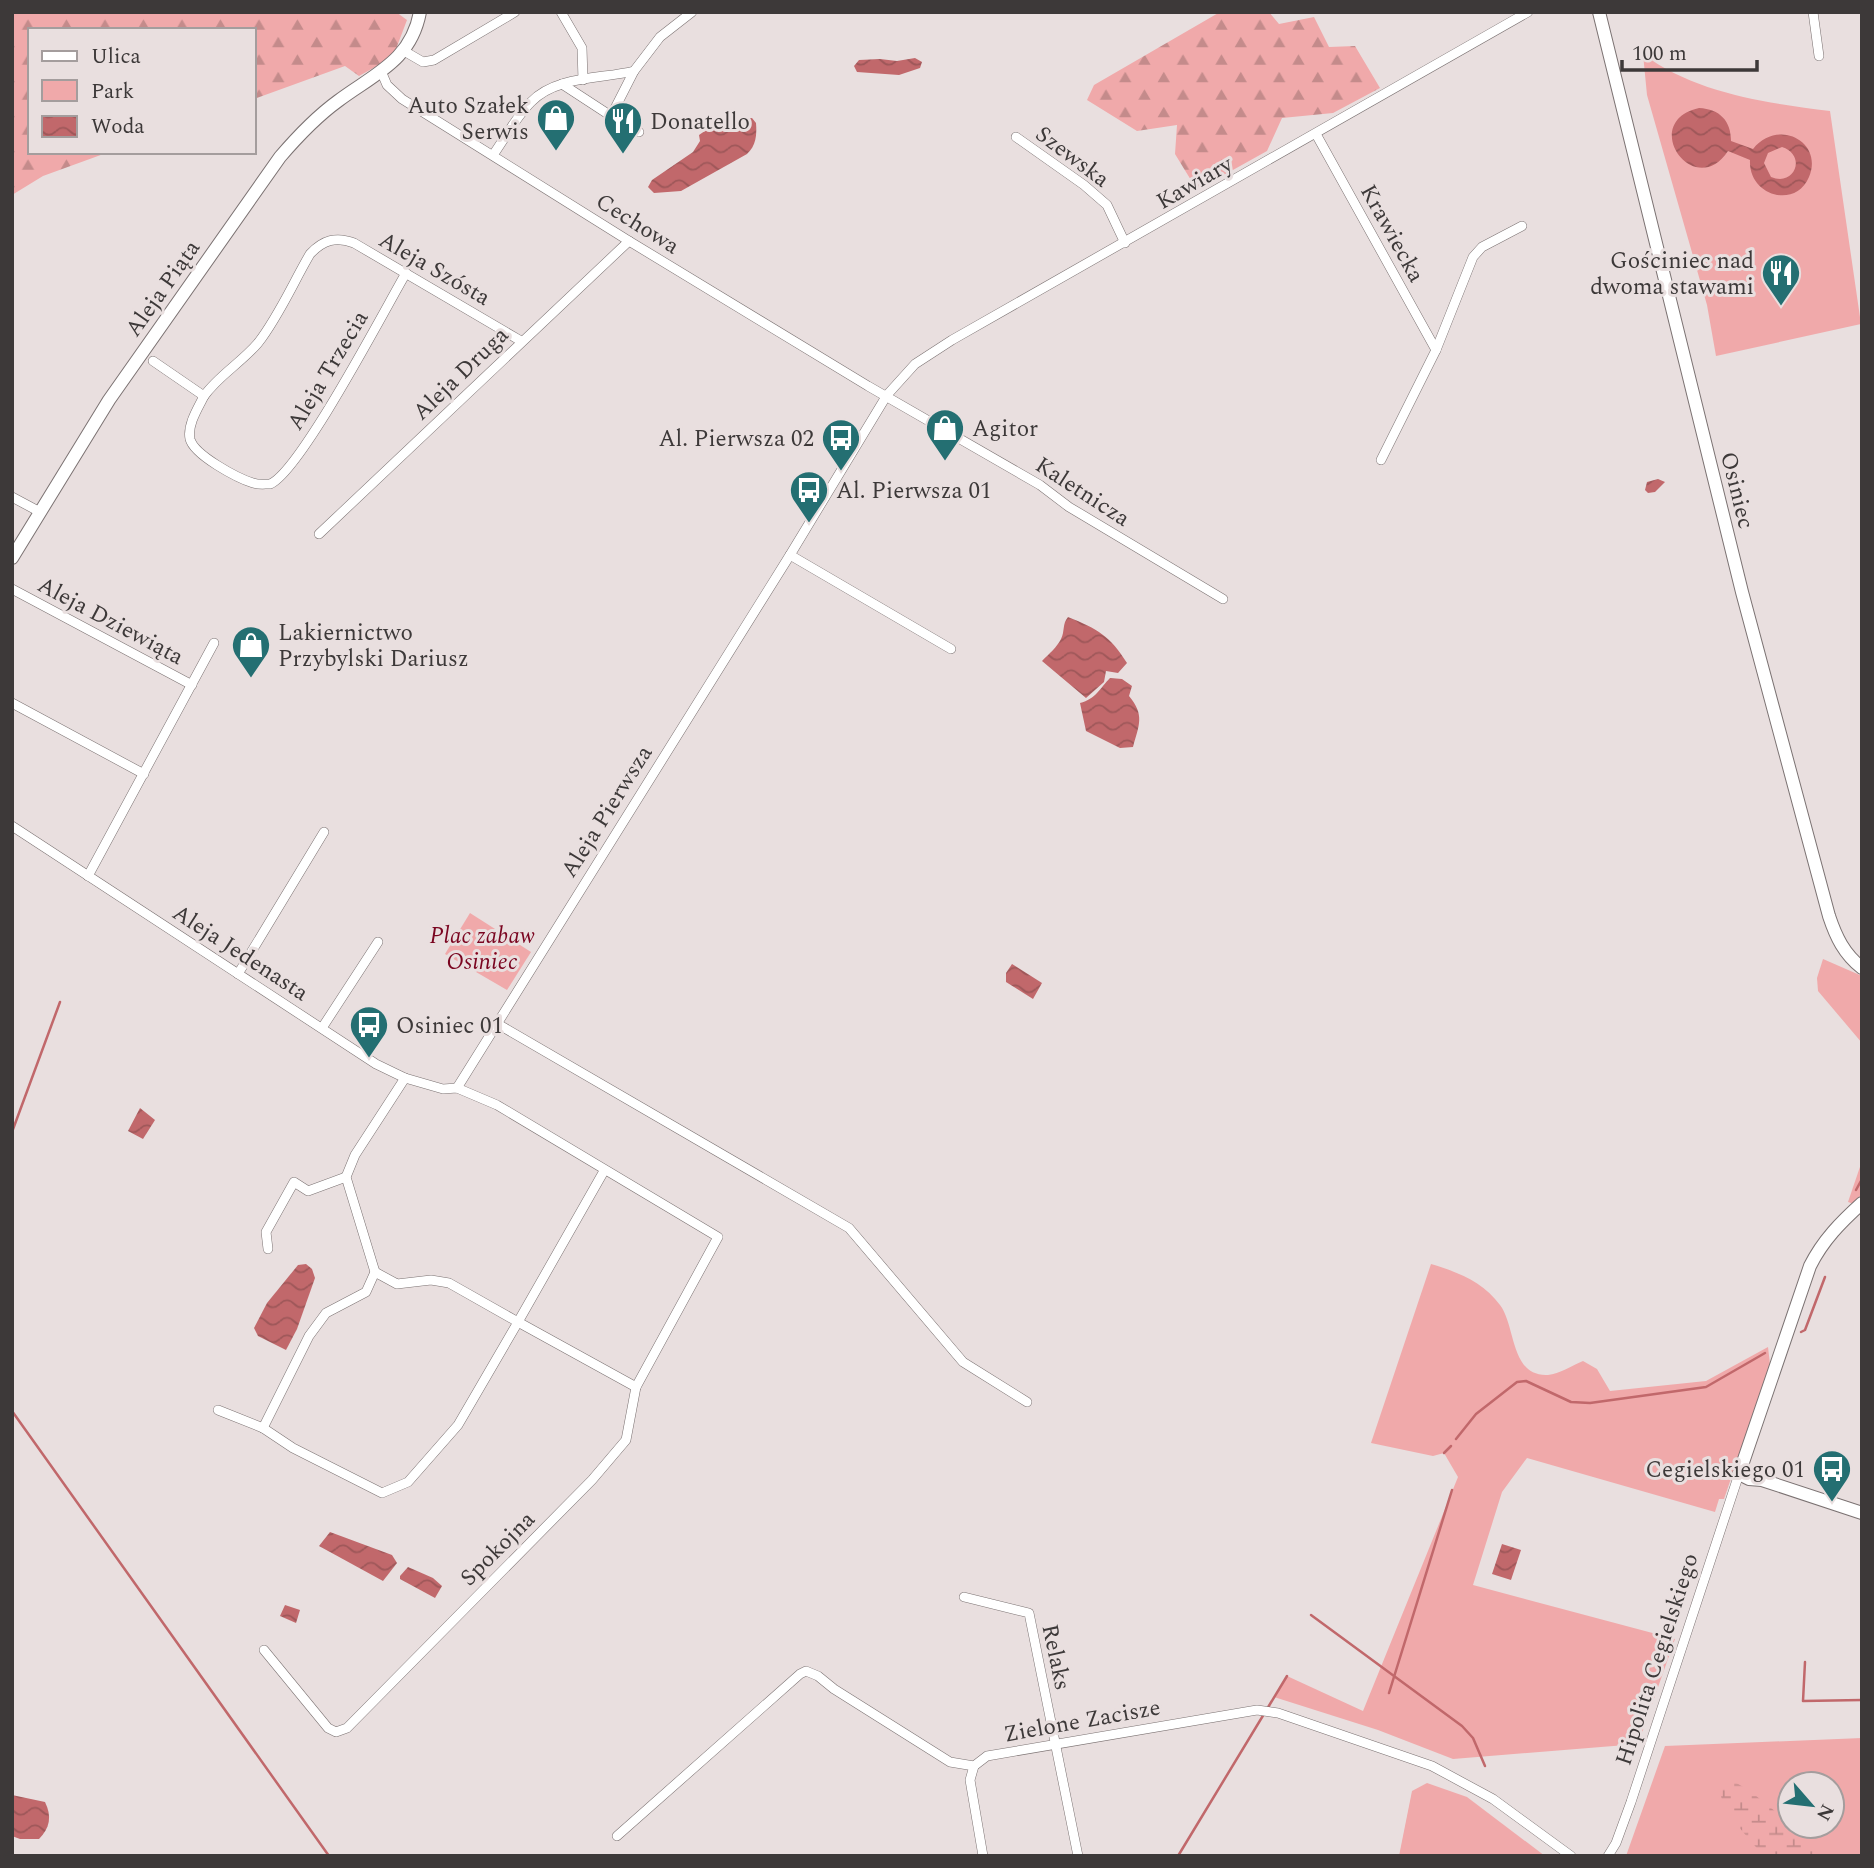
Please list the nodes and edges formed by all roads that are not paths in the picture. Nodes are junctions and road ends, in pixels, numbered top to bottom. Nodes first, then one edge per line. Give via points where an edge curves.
1 (515, 12) edge
2 (561, 12) edge
3 (692, 12) edge
4 (1528, 12) edge
5 (1599, 12) edge
6 (1813, 12) edge
7 (416, 14) edge
8 (404, 51) junction
9 (1819, 56) dead end
10 (634, 71) junction
11 (381, 72) junction
12 (583, 80) junction
13 (562, 84) junction
14 (611, 116) junction
15 (639, 132) dead end
16 (1316, 134) junction
17 (1016, 137) dead end
18 (493, 155) junction
19 (1522, 226) dead end
20 (629, 241) junction
21 (1125, 243) junction
22 (406, 273) junction
23 (522, 341) junction
24 (1436, 350) junction
25 (153, 360) dead end
26 (887, 395) junction
27 (204, 396) junction
28 (1381, 460) dead end
29 (12, 497) edge
30 (40, 512) junction
31 (319, 534) dead end
32 (790, 555) junction
33 (12, 558) edge
34 (12, 589) edge
35 (1223, 599) dead end
36 (214, 643) dead end
37 (951, 649) dead end
38 (192, 685) junction
39 (12, 703) edge
40 (144, 774) junction
41 (12, 826) edge
42 (324, 832) dead end
43 (88, 876) junction
44 (378, 942) dead end
45 (1862, 968) edge
46 (238, 974) junction
47 (496, 1023) junction
48 (322, 1028) junction
49 (405, 1079) junction
50 (457, 1088) junction
51 (604, 1171) junction
52 (346, 1177) junction
53 (1862, 1203) edge
54 (268, 1249) dead end
55 (374, 1272) junction
56 (518, 1322) junction
57 (636, 1387) junction
58 (1027, 1402) dead end
59 (218, 1410) dead end
60 (263, 1428) junction
61 (1746, 1454) junction
62 (1739, 1474) junction
63 (1762, 1480) junction
64 (1862, 1513) edge
65 (964, 1597) dead end
66 (264, 1650) dead end
67 (1056, 1745) junction
68 (974, 1766) junction
69 (617, 1836) dead end
70 (982, 1856) edge
71 (1079, 1856) edge
72 (1571, 1856) edge
73 (1608, 1856) edge

1 - 8 street via 434,60 423,62
2 - 12 street via 582,48
3 - 10 street via 660,37
4 - 16 street, Kawiary
5 - 45 street, Osiniec via 1739,580 1829,916 1842,948
6 - 9 street
7 - 8 street via 412,39
8 - 11 street, Aleja Piąta
10 - 12 street
10 - 14 street
11 - 18 street, Cechowa via 402,99
11 - 30 street, Aleja Piąta via 307,126 280,157 109,400
12 - 13 street
13 - 14 street
13 - 18 street via 529,104
14 - 15 street
16 - 21 street, Kawiary
16 - 24 street, Krawiecka
17 - 21 street, Szewska via 1107,205
18 - 20 street, Cechowa
19 - 24 street, Krawiecka via 1482,247 1473,257
20 - 23 street, Aleja Druga
20 - 26 street, Cechowa
21 - 26 street, Kawiary via 924,357
22 - 23 street, Aleja Szósta
22 - 27 street, Aleja Szósta via 347,240 326,241 310,254 257,343
22 - 27 street, Aleja Trzecia via 329,407 275,482 251,482 196,449 190,433
23 - 31 street, Aleja Druga
24 - 28 street, Krawiecka
25 - 27 street
26 - 32 street, Aleja Pierwsza
26 - 35 street, Kaletnicza
29 - 30 street
30 - 33 street, Aleja Piąta
32 - 37 street
32 - 47 street, Aleja Pierwsza
34 - 38 street, Aleja Dziewiąta
36 - 38 street
38 - 40 street
39 - 40 street
40 - 43 street
41 - 43 street, Aleja Jedenasta
42 - 46 street
43 - 46 street, Aleja Jedenasta
44 - 48 street
46 - 48 street, Aleja Jedenasta
47 - 50 street, Aleja Pierwsza
47 - 58 street via 849,1228 963,1362
48 - 49 street, Aleja Jedenasta
49 - 50 street, Aleja Jedenasta
49 - 52 street via 355,1154
50 - 51 street, Aleja Jedenasta via 504,1109
51 - 56 street
51 - 57 street, Aleja Jedenasta via 718,1237
52 - 54 street via 308,1191 294,1182 265,1232
52 - 55 street
53 - 61 street, Hipolita Cegielskiego via 1836,1227 1810,1266
55 - 56 street via 397,1284 449,1283
55 - 60 street via 366,1292 326,1313 309,1336
56 - 57 street
56 - 60 street via 458,1425 408,1482 382,1493
57 - 66 street, Spokojna via 626,1440 347,1728 328,1728
59 - 60 street
61 - 62 street, Hipolita Cegielskiego
61 - 63 street
62 - 63 street
62 - 73 street, Hipolita Cegielskiego
63 - 64 street
65 - 67 street, Relaks via 1029,1613
67 - 68 street, Zielone Zacisze via 987,1756
67 - 71 street, Relaks
67 - 72 street, Zielone Zacisze via 1266,1711 1432,1766 1493,1799
68 - 69 street via 950,1762 806,1671
68 - 70 street via 971,1780

